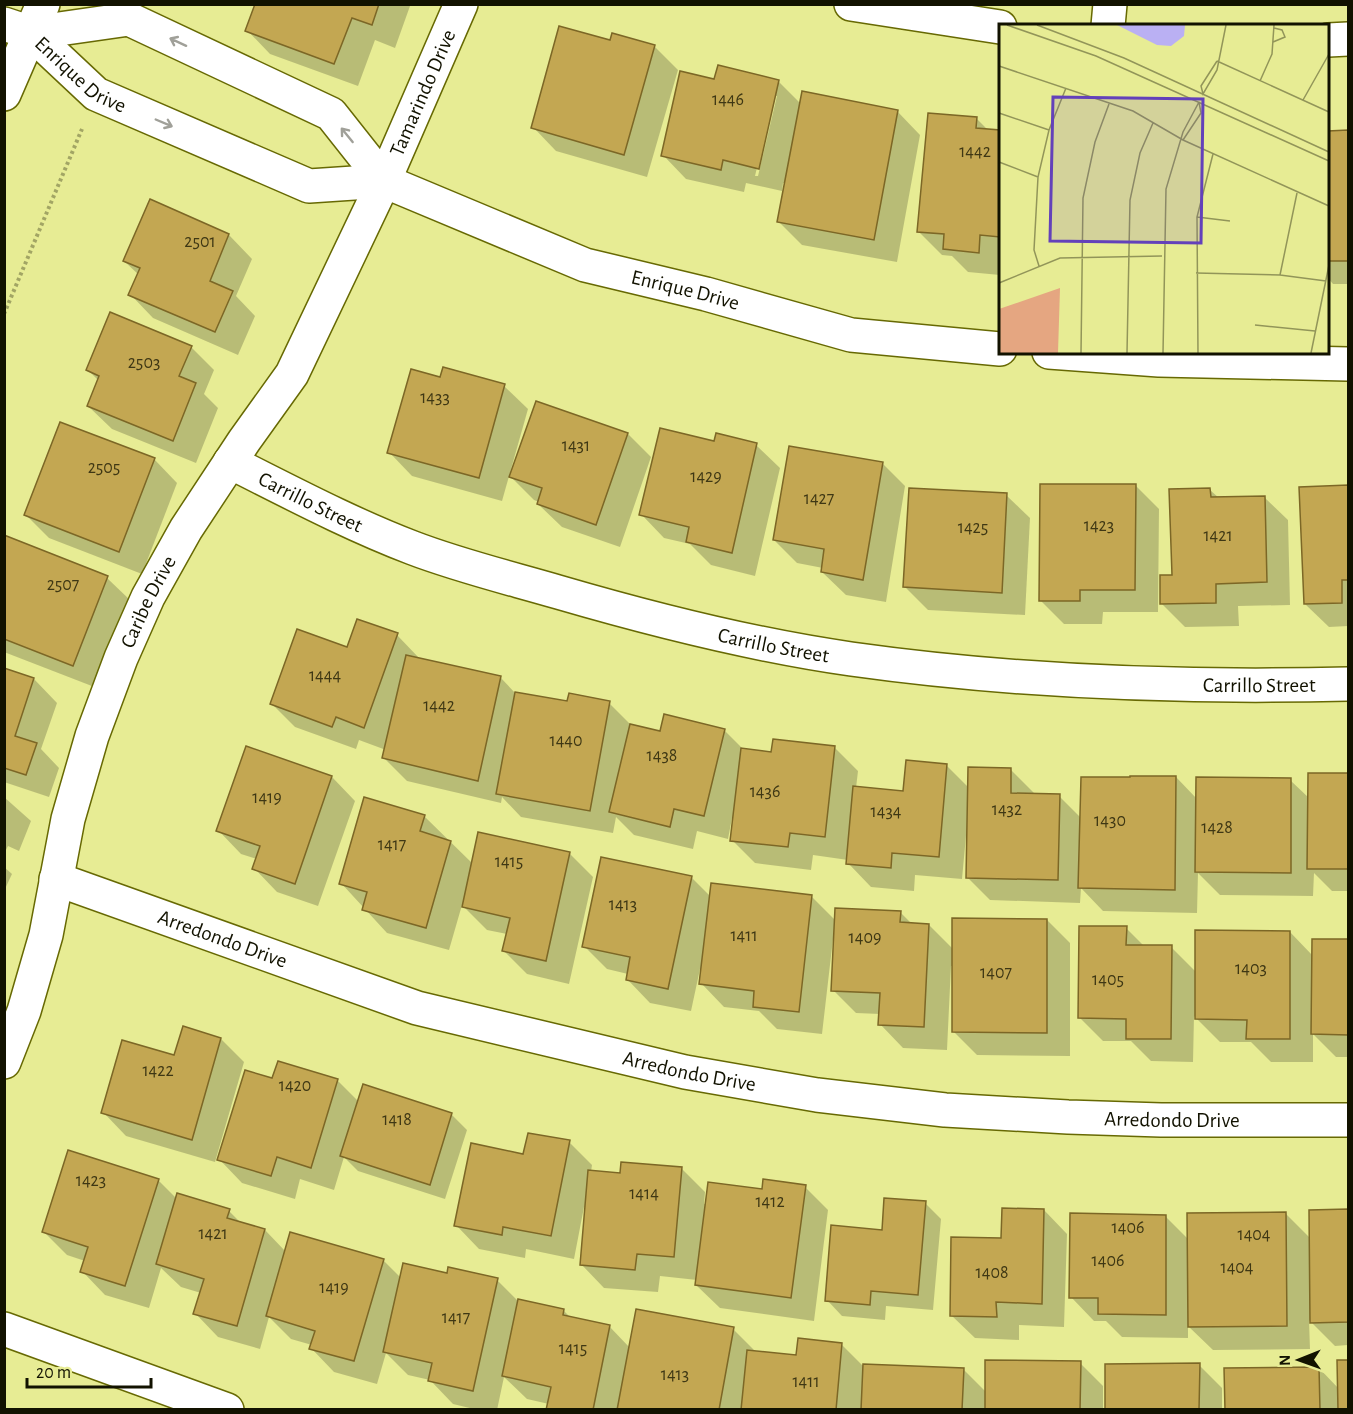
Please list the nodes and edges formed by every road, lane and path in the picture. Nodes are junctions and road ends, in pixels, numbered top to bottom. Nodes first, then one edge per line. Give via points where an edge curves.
1 (461, 4) edge
2 (851, 4) edge
3 (1110, 4) edge
4 (26, 20) edge
5 (1108, 24) edge
6 (999, 27) edge
7 (1348, 39) edge
8 (1329, 40) edge
9 (4, 94) edge
10 (96, 94) junction
11 (384, 181) junction
12 (4, 314) edge
13 (999, 349) edge
14 (1076, 354) edge
15 (1348, 364) edge
16 (230, 462) junction
17 (1348, 684) edge
18 (56, 879) junction
19 (4, 1062) edge
20 (1348, 1120) edge
21 (4, 1329) edge
22 (227, 1410) edge

1 - 11 street, Tamarindo Drive
2 - 6 street
3 - 5 street
4 - 9 street
4 - 10 street, Enrique Drive
11 -> 4 street, Enrique Drive via 330,114 129,19
7 - 8 street
10 -> 11 street, Enrique Drive via 309,186
10 - 12 path
11 - 13 street, Enrique Drive via 585,266 706,294 851,335
11 - 16 street, Caribe Drive via 292,374
14 - 15 street
16 - 17 street, Carrillo Street via 344,519 415,549 643,616 745,639 850,659 1073,680 1192,685
16 - 18 street, Caribe Drive via 148,597 121,658 92,736 68,819
18 - 19 street, Caribe Drive via 46,935
18 - 20 street, Arredondo Drive via 417,1008 685,1072 817,1095 945,1110 1126,1119
21 - 22 street

